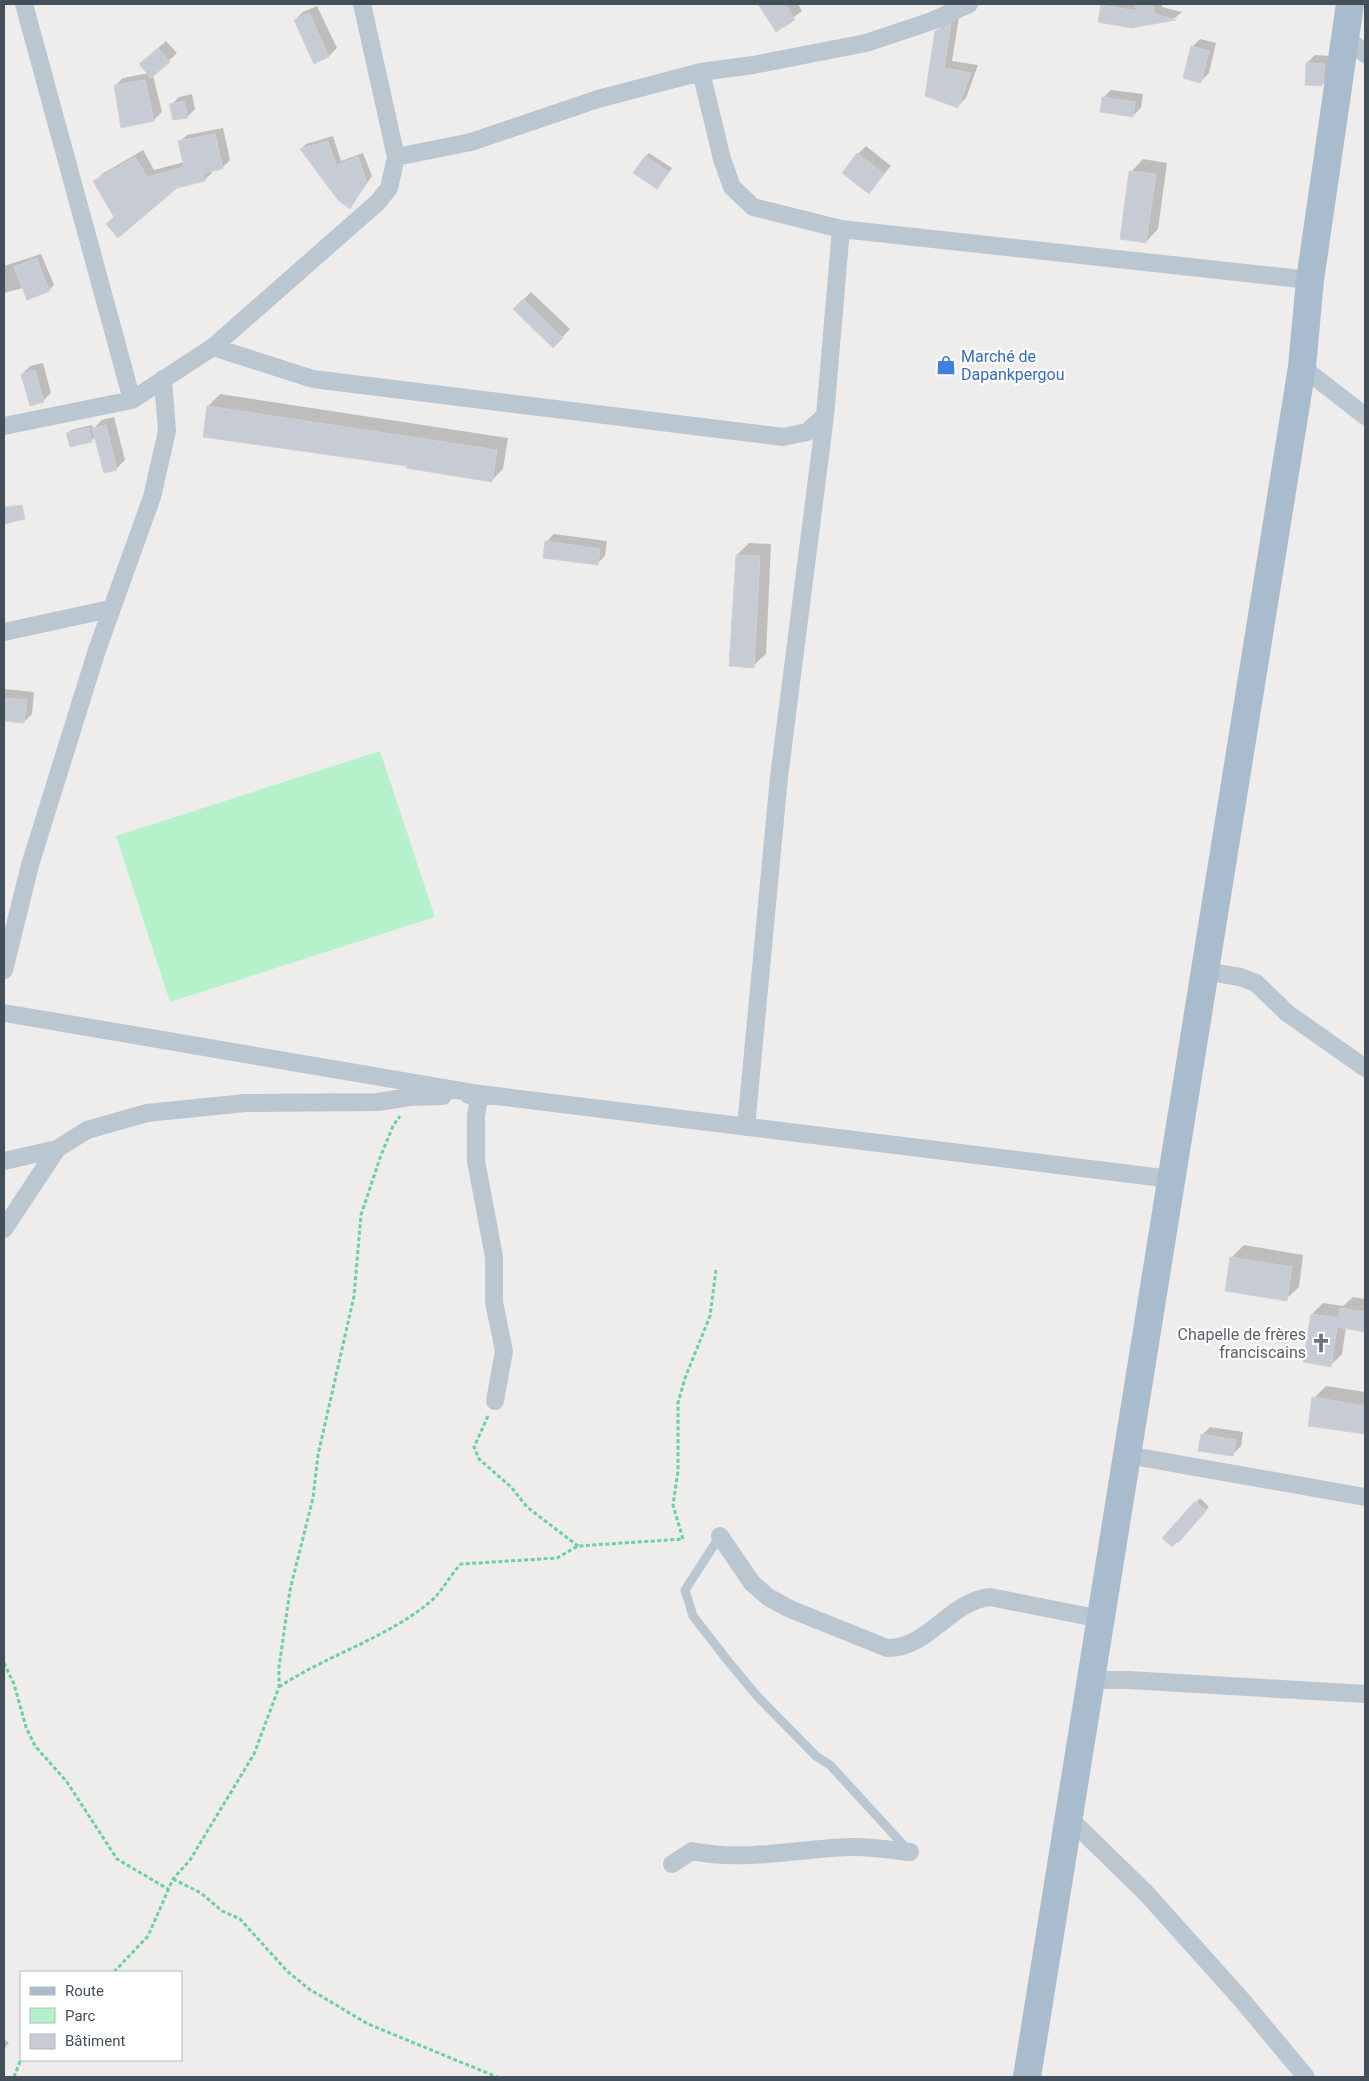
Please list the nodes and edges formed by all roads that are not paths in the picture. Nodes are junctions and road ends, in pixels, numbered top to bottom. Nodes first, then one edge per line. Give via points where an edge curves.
1 (24, 4) edge
2 (362, 4) edge
3 (969, 4) edge
4 (1350, 4) edge
5 (1355, 45) edge
6 (701, 72) junction
7 (396, 157) junction
8 (841, 229) junction
9 (1310, 280) junction
10 (213, 347) junction
11 (1302, 367) junction
12 (163, 379) junction
13 (132, 400) junction
14 (825, 416) junction
15 (1365, 416) edge
16 (4, 426) edge
17 (110, 609) junction
18 (4, 632) edge
19 (4, 970) edge
20 (1204, 971) junction
21 (4, 1013) edge
22 (1365, 1068) edge
23 (480, 1094) junction
24 (746, 1127) junction
25 (57, 1149) junction
26 (4, 1161) edge
27 (1171, 1179) junction
28 (4, 1229) edge
29 (495, 1401) road end
30 (1127, 1455) junction
31 (1365, 1497) edge
32 (720, 1536) joint
33 (1101, 1619) junction
34 (1091, 1680) junction
35 (1365, 1694) edge
36 (1070, 1819) junction
37 (910, 1852) joint
38 (672, 1864) dead end
39 (1027, 2077) edge
40 (1306, 2077) edge

1 - 13 street
2 - 7 street
3 - 6 street via 932,21 866,43
4 - 5 main road
5 - 9 main road
6 - 7 street via 598,99 471,142
6 - 8 street via 732,187 753,207
7 - 10 street via 389,188 378,202
8 - 9 street
8 - 14 street
9 - 11 main road
10 - 12 street
10 - 14 street via 313,379 783,437 807,432
11 - 15 street
11 - 20 main road
12 - 13 street
12 - 17 street via 167,431 152,497
13 - 16 street
14 - 24 street via 778,777
17 - 18 street
17 - 19 street via 33,856
20 - 22 street via 1256,983 1302,1024
20 - 27 main road
21 - 23 street
23 - 24 street
23 - 25 street via 378,1102 245,1103 147,1113 87,1130
23 - 29 street via 476,1115 476,1161 494,1257 494,1302 504,1351
24 - 27 street
25 - 26 street
25 - 28 street
27 - 30 main road
30 - 31 street
30 - 33 main road
32 - 33 street via 752,1583 768,1597 887,1648 911,1644 966,1603 979,1598 990,1597
32 - 37 lane via 685,1590 693,1616 758,1696 816,1756 830,1765
33 - 34 main road
34 - 35 street
34 - 36 main road
36 - 39 main road
36 - 40 street via 1146,1893 1242,1999
37 - 38 street via 850,1847 763,1854 692,1851

